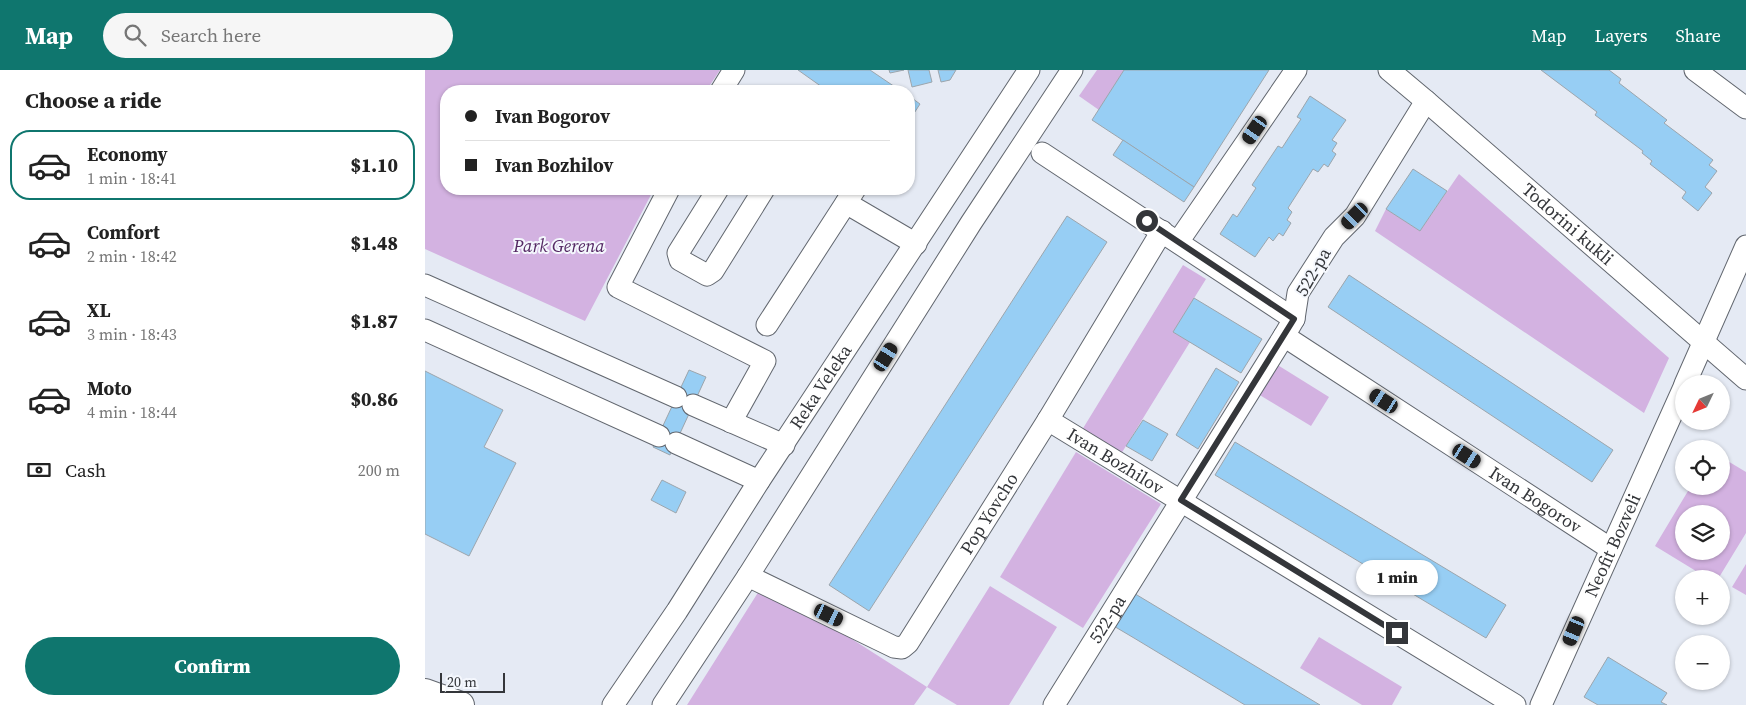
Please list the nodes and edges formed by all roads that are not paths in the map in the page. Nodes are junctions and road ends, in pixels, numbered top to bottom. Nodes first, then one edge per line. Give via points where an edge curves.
1 (734, 70) edge
2 (1029, 70) edge
3 (1072, 70) edge
4 (1296, 70) edge
5 (1389, 70) edge
6 (1695, 70) edge
7 (725, 85) edge
8 (1426, 101) junction
9 (1746, 108) edge
10 (1043, 153) dead end
11 (666, 195) edge
12 (714, 195) edge
13 (760, 195) edge
14 (851, 196) edge
15 (1170, 237) junction
16 (916, 244) junction
17 (1746, 246) edge
18 (425, 285) edge
19 (767, 325) dead end
20 (1289, 328) junction
21 (425, 330) edge
22 (1704, 342) junction
23 (1689, 375) edge
24 (1746, 380) edge
25 (1675, 405) edge
26 (1048, 420) junction
27 (731, 422) junction
28 (784, 444) junction
29 (759, 481) junction
30 (1181, 500) junction
31 (1611, 549) junction
32 (748, 576) junction
33 (425, 692) edge
34 (461, 705) edge
35 (613, 705) edge
36 (663, 705) edge
37 (1054, 705) edge
38 (1515, 705) edge
39 (1541, 705) edge

1 - 7 street
2 - 16 street, Reka Veleka
3 - 32 street via 971,222
4 - 15 street, Pop Yovcho
5 - 8 street, Todorini kukli
6 - 9 street
8 - 20 street, 522-ра via 1355,216 1334,237 1297,293
8 - 22 street, Todorini kukli
10 - 15 street, Ivan Bogorov
11 - 27 street via 618,287 765,361
12 - 13 street via 678,253 680,260 707,275 713,271
14 - 16 street
14 - 19 street
15 - 20 street, Ivan Bogorov
15 - 26 street, Pop Yovcho
16 - 28 street, Reka Veleka
17 - 22 street, Neofit Bozveli
18 - 27 street
20 - 30 street, 522-ра
20 - 31 street, Ivan Bogorov
21 - 29 street
22 - 23 street, Neofit Bozveli
22 - 24 street, Todorini kukli
25 - 31 street, Neofit Bozveli
26 - 30 street, Ivan Bozhilov
26 - 32 street, Pop Yovcho via 908,644 901,648
27 - 28 street
28 - 29 street, Reka Veleka
29 - 35 street, Reka Veleka
30 - 37 street, 522-ра
30 - 38 street, Ivan Bozhilov
31 - 39 street, Neofit Bozveli
32 - 36 street
33 - 34 main road

